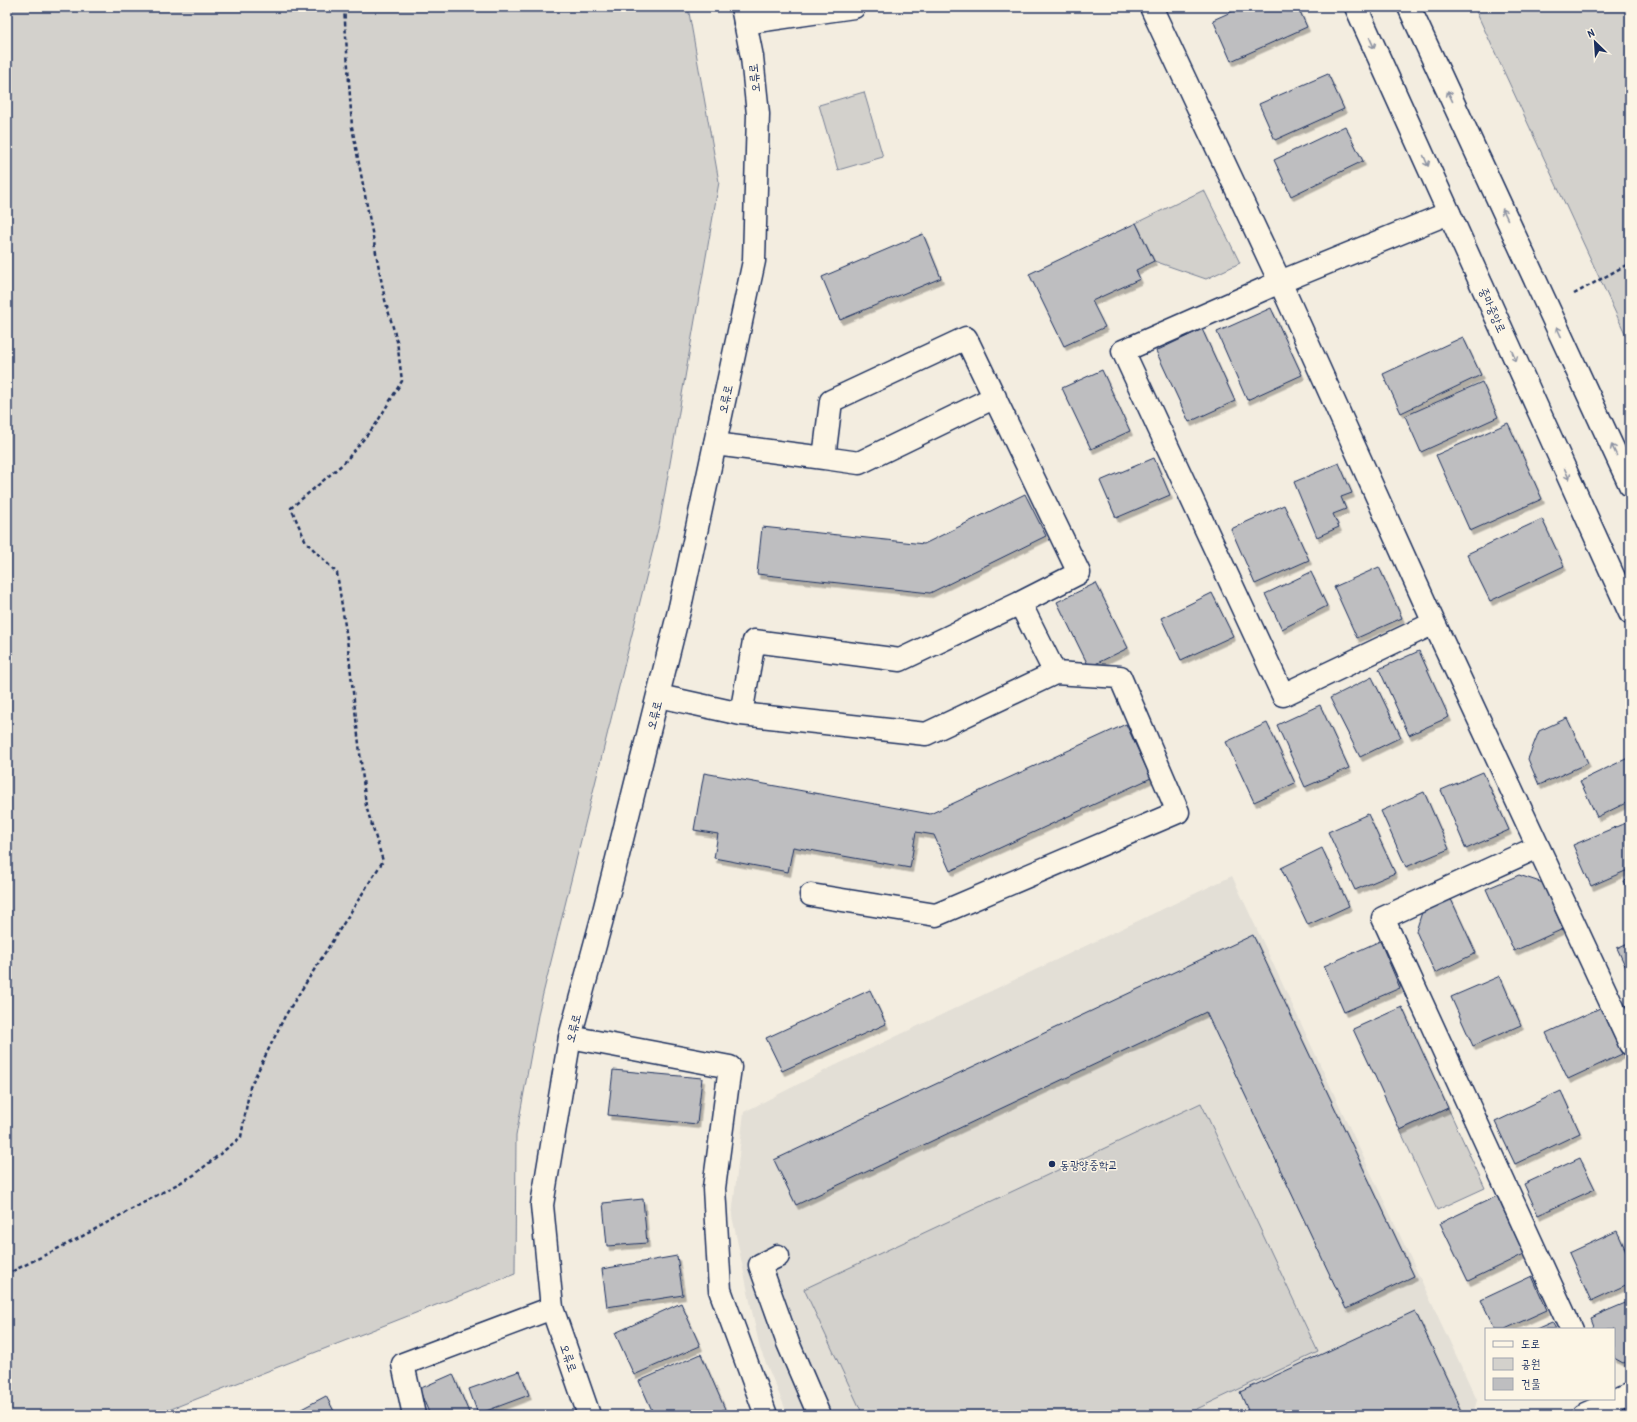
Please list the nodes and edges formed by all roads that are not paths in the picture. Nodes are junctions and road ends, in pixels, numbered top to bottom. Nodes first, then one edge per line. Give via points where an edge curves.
1 (854, 7) edge
2 (1151, 7) edge
3 (1356, 7) edge
4 (1409, 7) edge
5 (744, 15) edge
6 (1449, 213) junction
7 (1280, 282) junction
8 (994, 397) junction
9 (715, 444) junction
10 (824, 458) junction
11 (1630, 485) edge
12 (1020, 603) junction
13 (1630, 613) edge
14 (1434, 623) junction
15 (1055, 673) junction
16 (659, 696) junction
17 (741, 714) junction
18 (1538, 847) junction
19 (811, 895) dead end
20 (570, 1037) junction
21 (1630, 1044) edge
22 (778, 1256) dead end
23 (552, 1308) junction
24 (1571, 1328) edge
25 (1630, 1394) edge
26 (1615, 1399) edge
27 (1604, 1402) edge
28 (414, 1415) edge
29 (589, 1415) edge
30 (766, 1415) edge
31 (820, 1415) edge
32 (1584, 1415) edge

1 - 5 street
2 - 7 street
3 -> 6 street, 중마중앙로
11 -> 4 street
5 - 9 street, 오류로 via 752,57 758,114 754,261
6 - 7 street
6 -> 13 street, 중마중앙로
7 - 14 street
7 - 14 street via 1123,351 1283,694
8 - 10 street via 859,463
8 - 10 street via 966,338 831,401
8 - 12 street via 1079,573
9 - 10 street
9 - 16 street, 오류로
12 - 15 street
12 - 17 street via 900,660 754,641
14 - 18 street
15 - 17 street via 926,734
15 - 19 street via 1120,677 1178,812 936,915
16 - 17 street
16 - 20 street, 오류로
18 - 21 street
18 - 24 street via 1383,918
20 - 23 street, 오류로 via 542,1205
20 - 30 street via 730,1067 714,1188 720,1290
22 - 31 street via 760,1265 788,1343
23 - 28 street via 403,1364
23 - 29 street, 오류로
25 - 26 street
27 - 32 street

